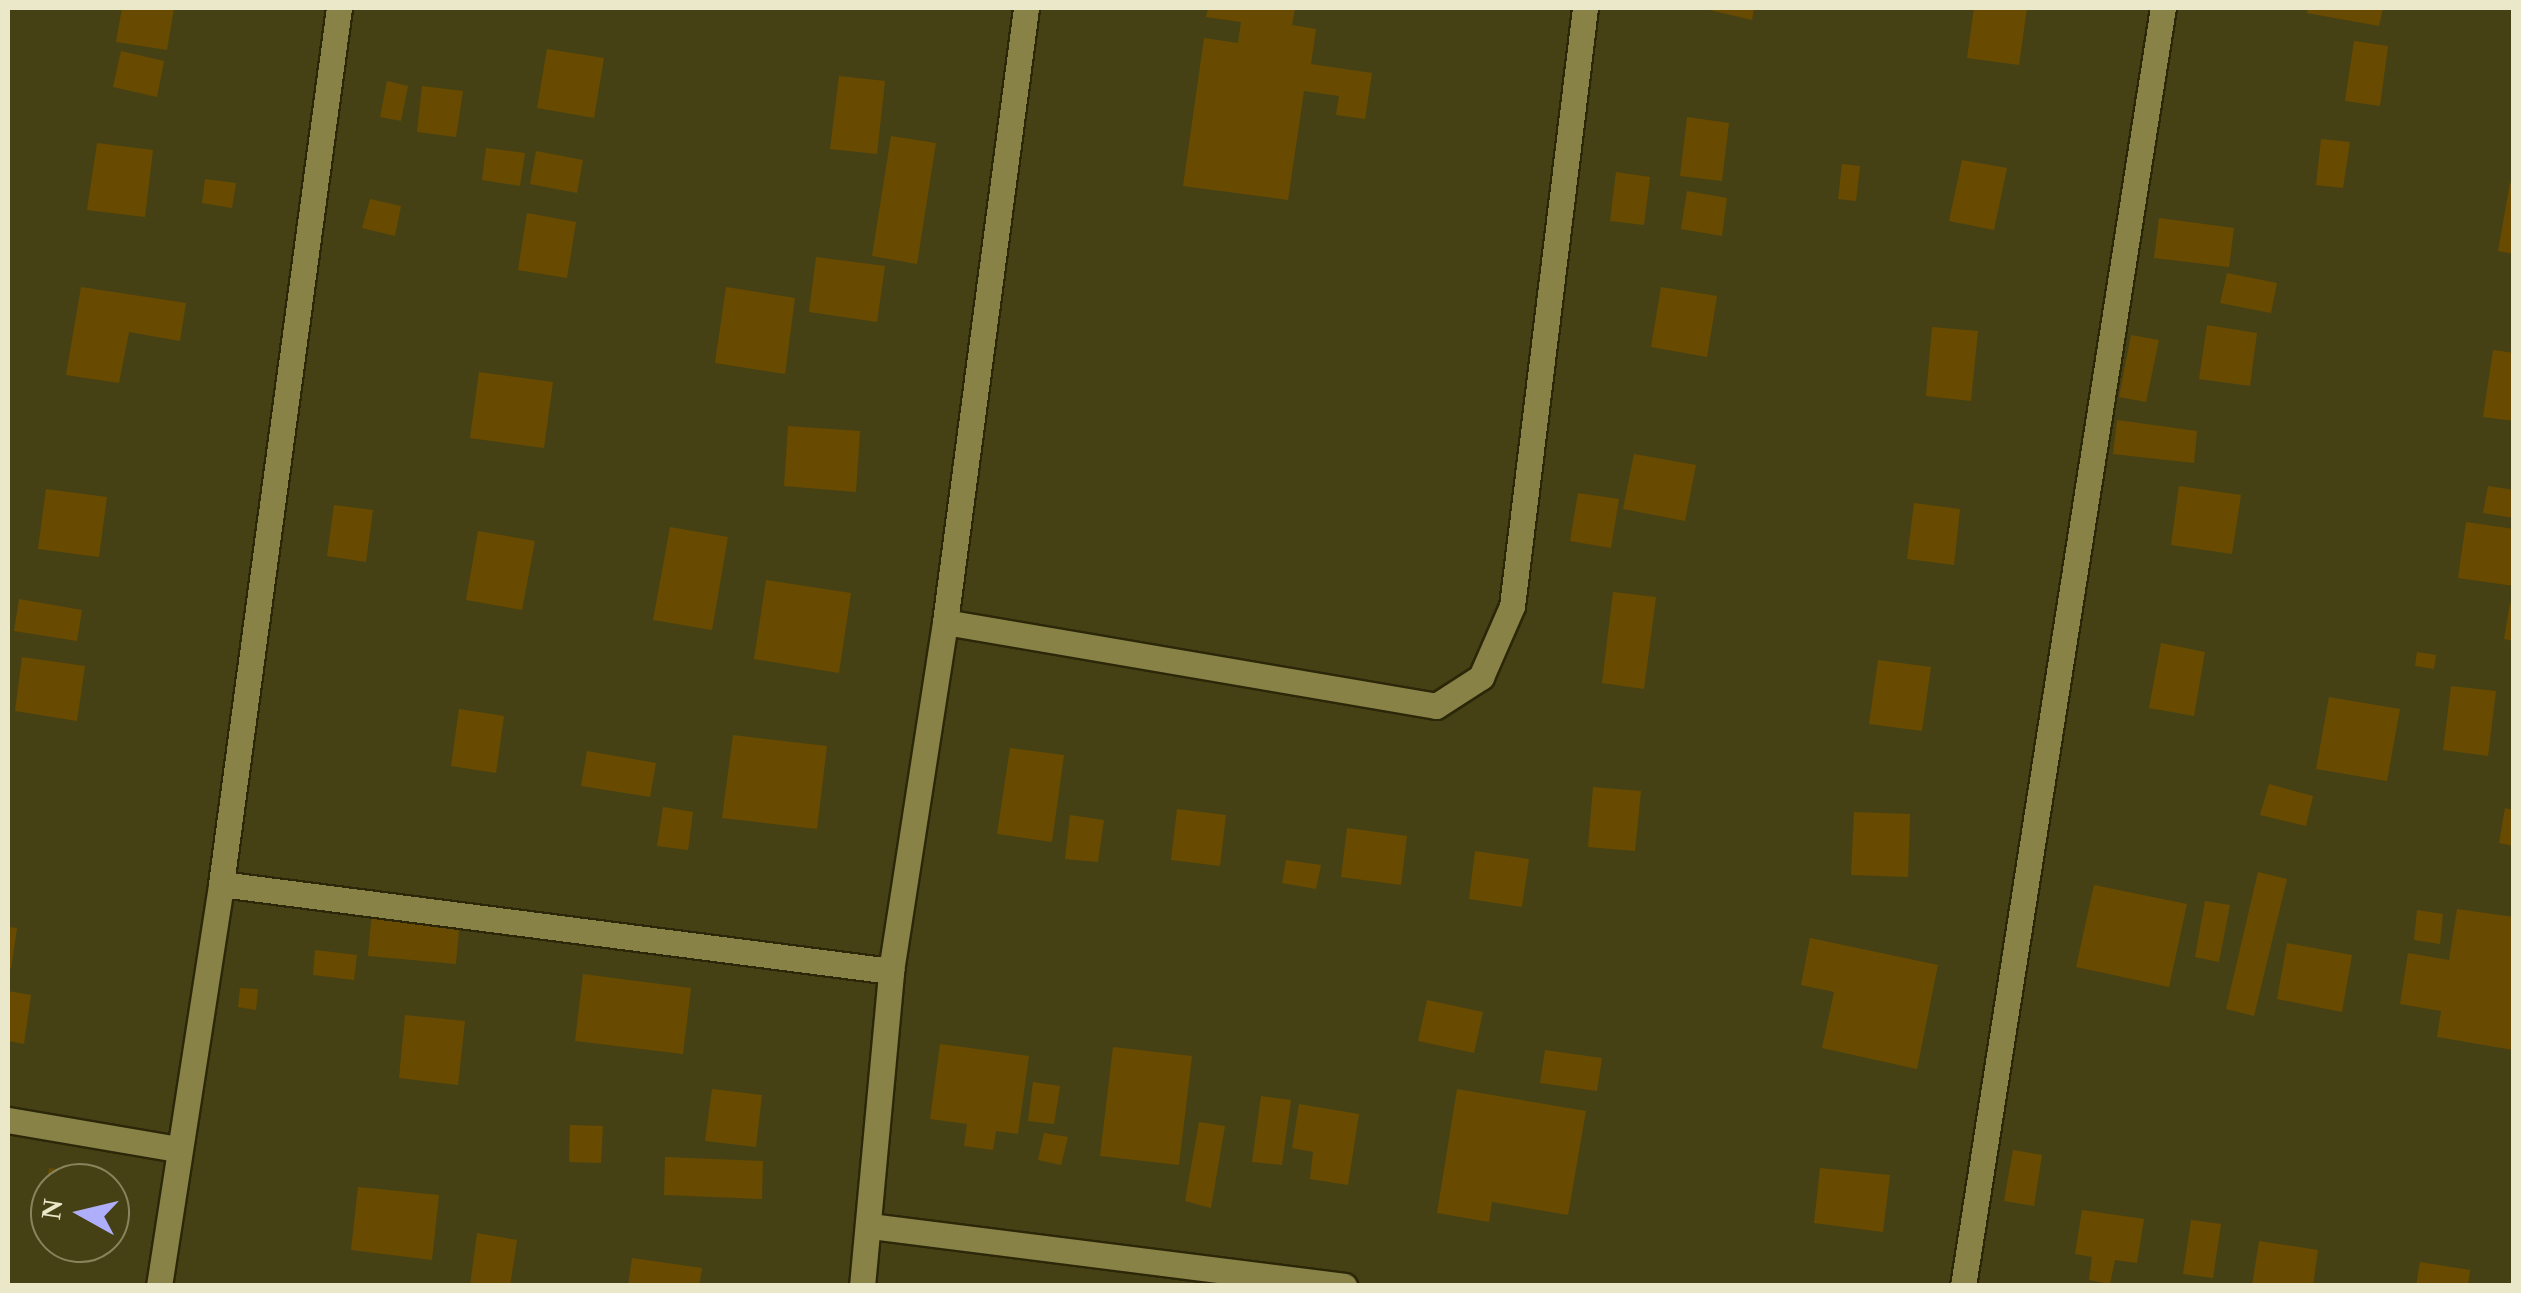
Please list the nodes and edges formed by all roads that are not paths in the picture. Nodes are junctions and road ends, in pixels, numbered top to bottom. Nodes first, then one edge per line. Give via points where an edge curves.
1 (339, 8) edge
2 (1026, 8) edge
3 (1585, 8) edge
4 (2163, 8) edge
5 (945, 622) junction
6 (221, 884) junction
7 (891, 971) junction
8 (8, 1120) edge
9 (178, 1149) junction
10 (870, 1226) junction
11 (159, 1286) edge
12 (862, 1286) edge
13 (1344, 1286) edge
14 (1963, 1286) edge

1 - 6 street
2 - 5 street
3 - 5 street via 1512,606 1482,677 1436,706
4 - 14 street
5 - 7 street
6 - 7 street
6 - 9 street
7 - 10 street
8 - 9 street
9 - 11 street
10 - 12 street
10 - 13 street

